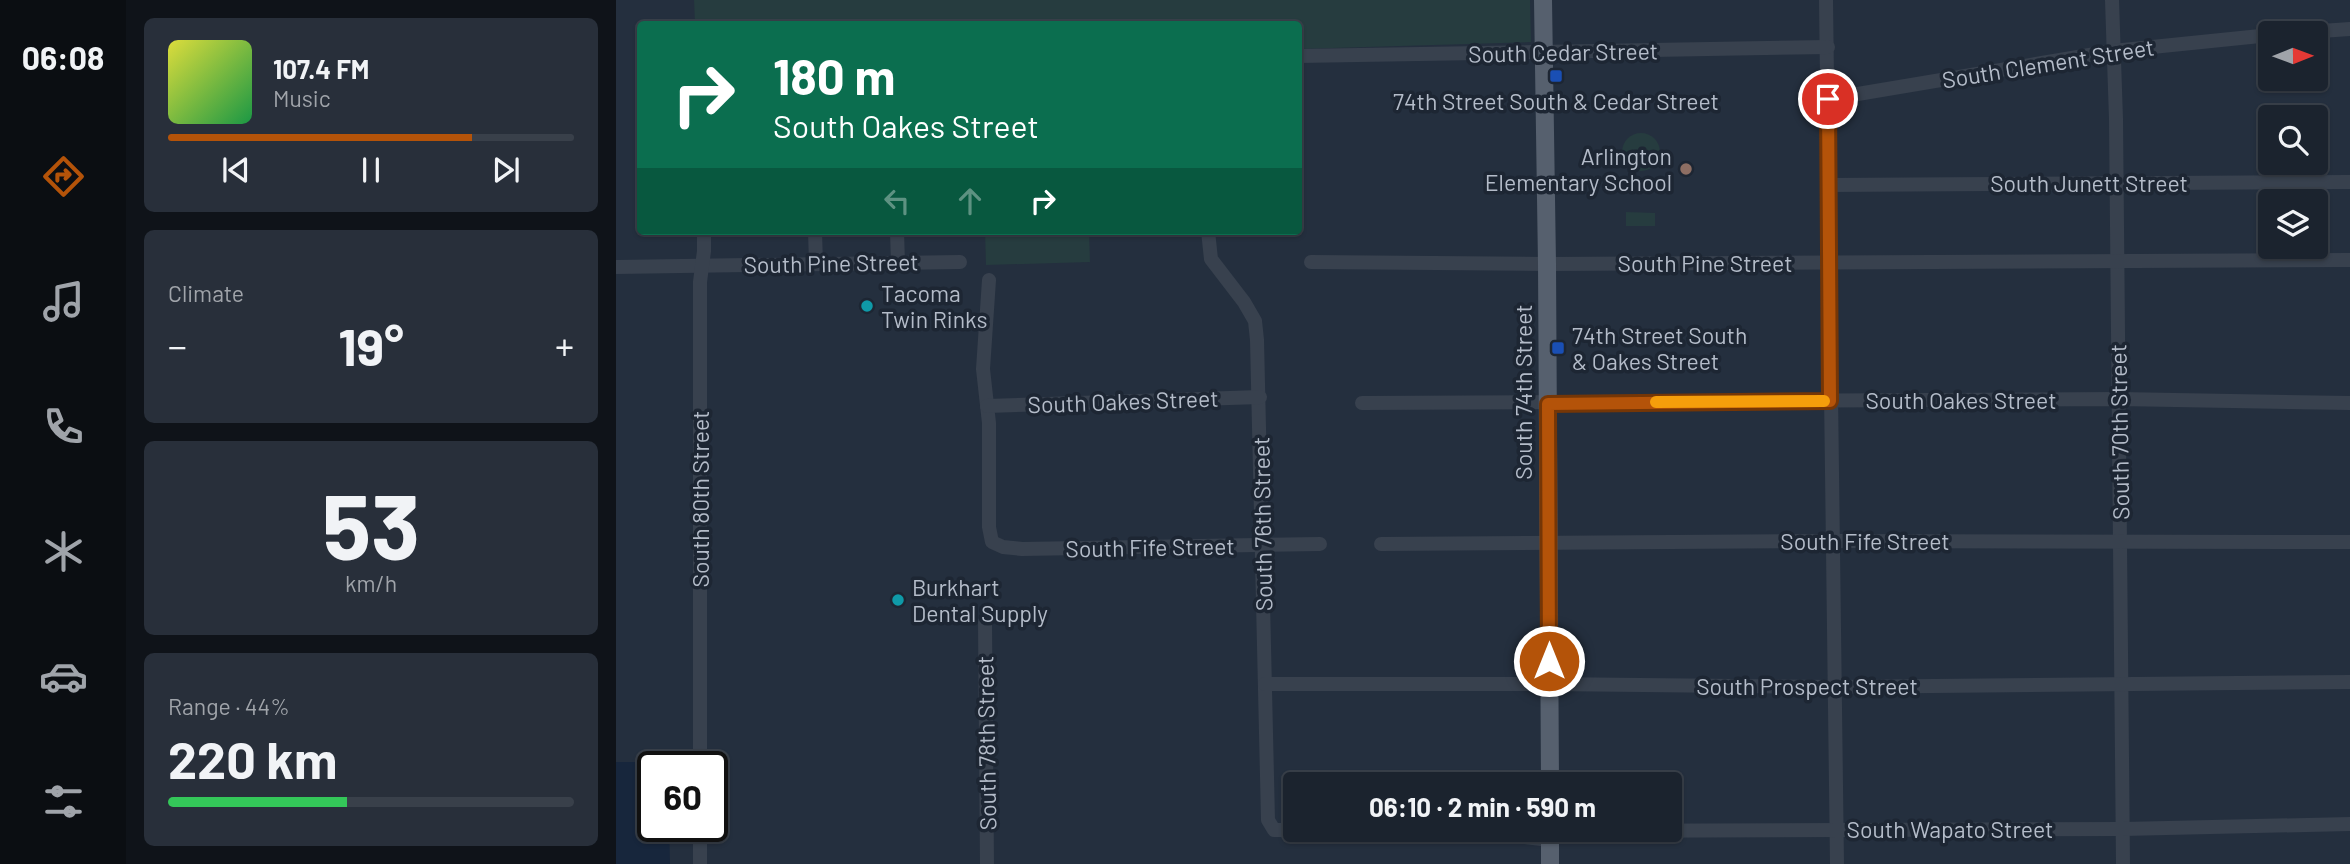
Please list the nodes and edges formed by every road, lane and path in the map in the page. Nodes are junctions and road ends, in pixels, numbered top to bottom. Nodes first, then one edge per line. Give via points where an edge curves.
1 (1543, 0) edge
2 (1826, 0) edge
3 (2112, 0) edge
4 (2350, 29) edge
5 (2328, 31) edge
6 (2258, 36) edge
7 (1828, 47) junction
8 (2113, 51) junction
9 (1544, 52) junction
10 (1302, 56) edge
11 (1828, 99) junction
12 (2350, 182) edge
13 (2117, 183) junction
14 (1828, 185) junction
15 (704, 235) edge
16 (815, 235) edge
17 (897, 235) edge
18 (1208, 235) edge
19 (2117, 260) junction
20 (2350, 260) edge
21 (960, 262) dead end
22 (1311, 262) dead end
23 (1829, 262) junction
24 (898, 263) junction
25 (816, 264) junction
26 (1547, 264) junction
27 (702, 265) junction
28 (616, 267) edge
29 (989, 280) dead end
30 (1259, 397) junction
31 (2119, 399) junction
32 (1830, 401) junction
33 (1362, 403) dead end
34 (2350, 403) edge
35 (1548, 404) junction
36 (987, 406) junction
37 (1832, 541) junction
38 (2120, 541) junction
39 (1548, 542) junction
40 (2350, 542) edge
41 (1263, 544) junction
42 (1320, 544) dead end
43 (1381, 544) dead end
44 (985, 622) dead end
45 (2350, 682) edge
46 (1265, 684) junction
47 (1549, 684) junction
48 (2122, 684) junction
49 (1834, 687) junction
50 (700, 751) edge
51 (1550, 772) edge
52 (2350, 824) edge
53 (1836, 828) junction
54 (2123, 829) junction
55 (1283, 830) edge
56 (1682, 831) edge
57 (700, 842) edge
58 (1550, 842) edge
59 (700, 864) edge
60 (987, 864) edge
61 (1550, 864) edge
62 (1837, 864) edge
63 (2123, 864) edge

1 - 9 main road, South 74th Street
2 - 7 street
3 - 8 street, South 70th Street
4 - 5 street
6 - 8 street, South Clement Street
7 - 9 street, South Cedar Street
7 - 11 street
8 - 11 street, South Clement Street
8 - 13 street, South 70th Street
9 - 10 street, South Cedar Street
9 - 26 main road, South 74th Street
11 - 14 street
12 - 13 street, South Junett Street
13 - 14 street, South Junett Street
13 - 19 street, South 70th Street
14 - 23 street
15 - 27 street, South 80th Street
16 - 25 street
17 - 24 street
18 - 30 street, South 76th Street via 1211,260 1255,321
19 - 20 street, South Pine Street
19 - 23 street, South Pine Street
19 - 31 street, South 70th Street
21 - 24 street, South Pine Street
22 - 26 street, South Pine Street
23 - 26 street, South Pine Street
23 - 32 street
24 - 25 street, South Pine Street
25 - 27 street, South Pine Street
26 - 35 main road, South 74th Street
27 - 28 street, South Pine Street
27 - 50 street, South 80th Street
29 - 36 street via 983,369
30 - 36 street, South Oakes Street
30 - 41 street, South 76th Street
31 - 32 street, South Oakes Street
31 - 34 street, South Oakes Street
31 - 38 street, South 70th Street
32 - 35 street, South Oakes Street
32 - 37 street
33 - 35 street, South Oakes Street
35 - 39 main road, South 74th Street
36 - 41 street, South Fife Street via 992,542 1023,549
37 - 38 street, South Fife Street
37 - 39 street, South Fife Street
37 - 49 street
38 - 40 street, South Fife Street
38 - 48 street, South 70th Street
39 - 43 street, South Fife Street
39 - 47 main road, South 74th Street
41 - 42 street, South Fife Street
41 - 46 street, South 76th Street
44 - 60 street, South 78th Street
45 - 48 street, South Prospect Street
46 - 47 street, South Prospect Street
46 - 55 street, South 76th Street via 1268,820 1273,830
47 - 49 street, South Prospect Street
47 - 51 main road, South 74th Street
48 - 49 street, South Prospect Street
48 - 54 street, South 70th Street
49 - 53 street
52 - 54 street, South Wapato Street
53 - 54 street, South Wapato Street
53 - 56 street, South Wapato Street
53 - 62 street
54 - 63 street, South 70th Street
57 - 59 street
58 - 61 main road

